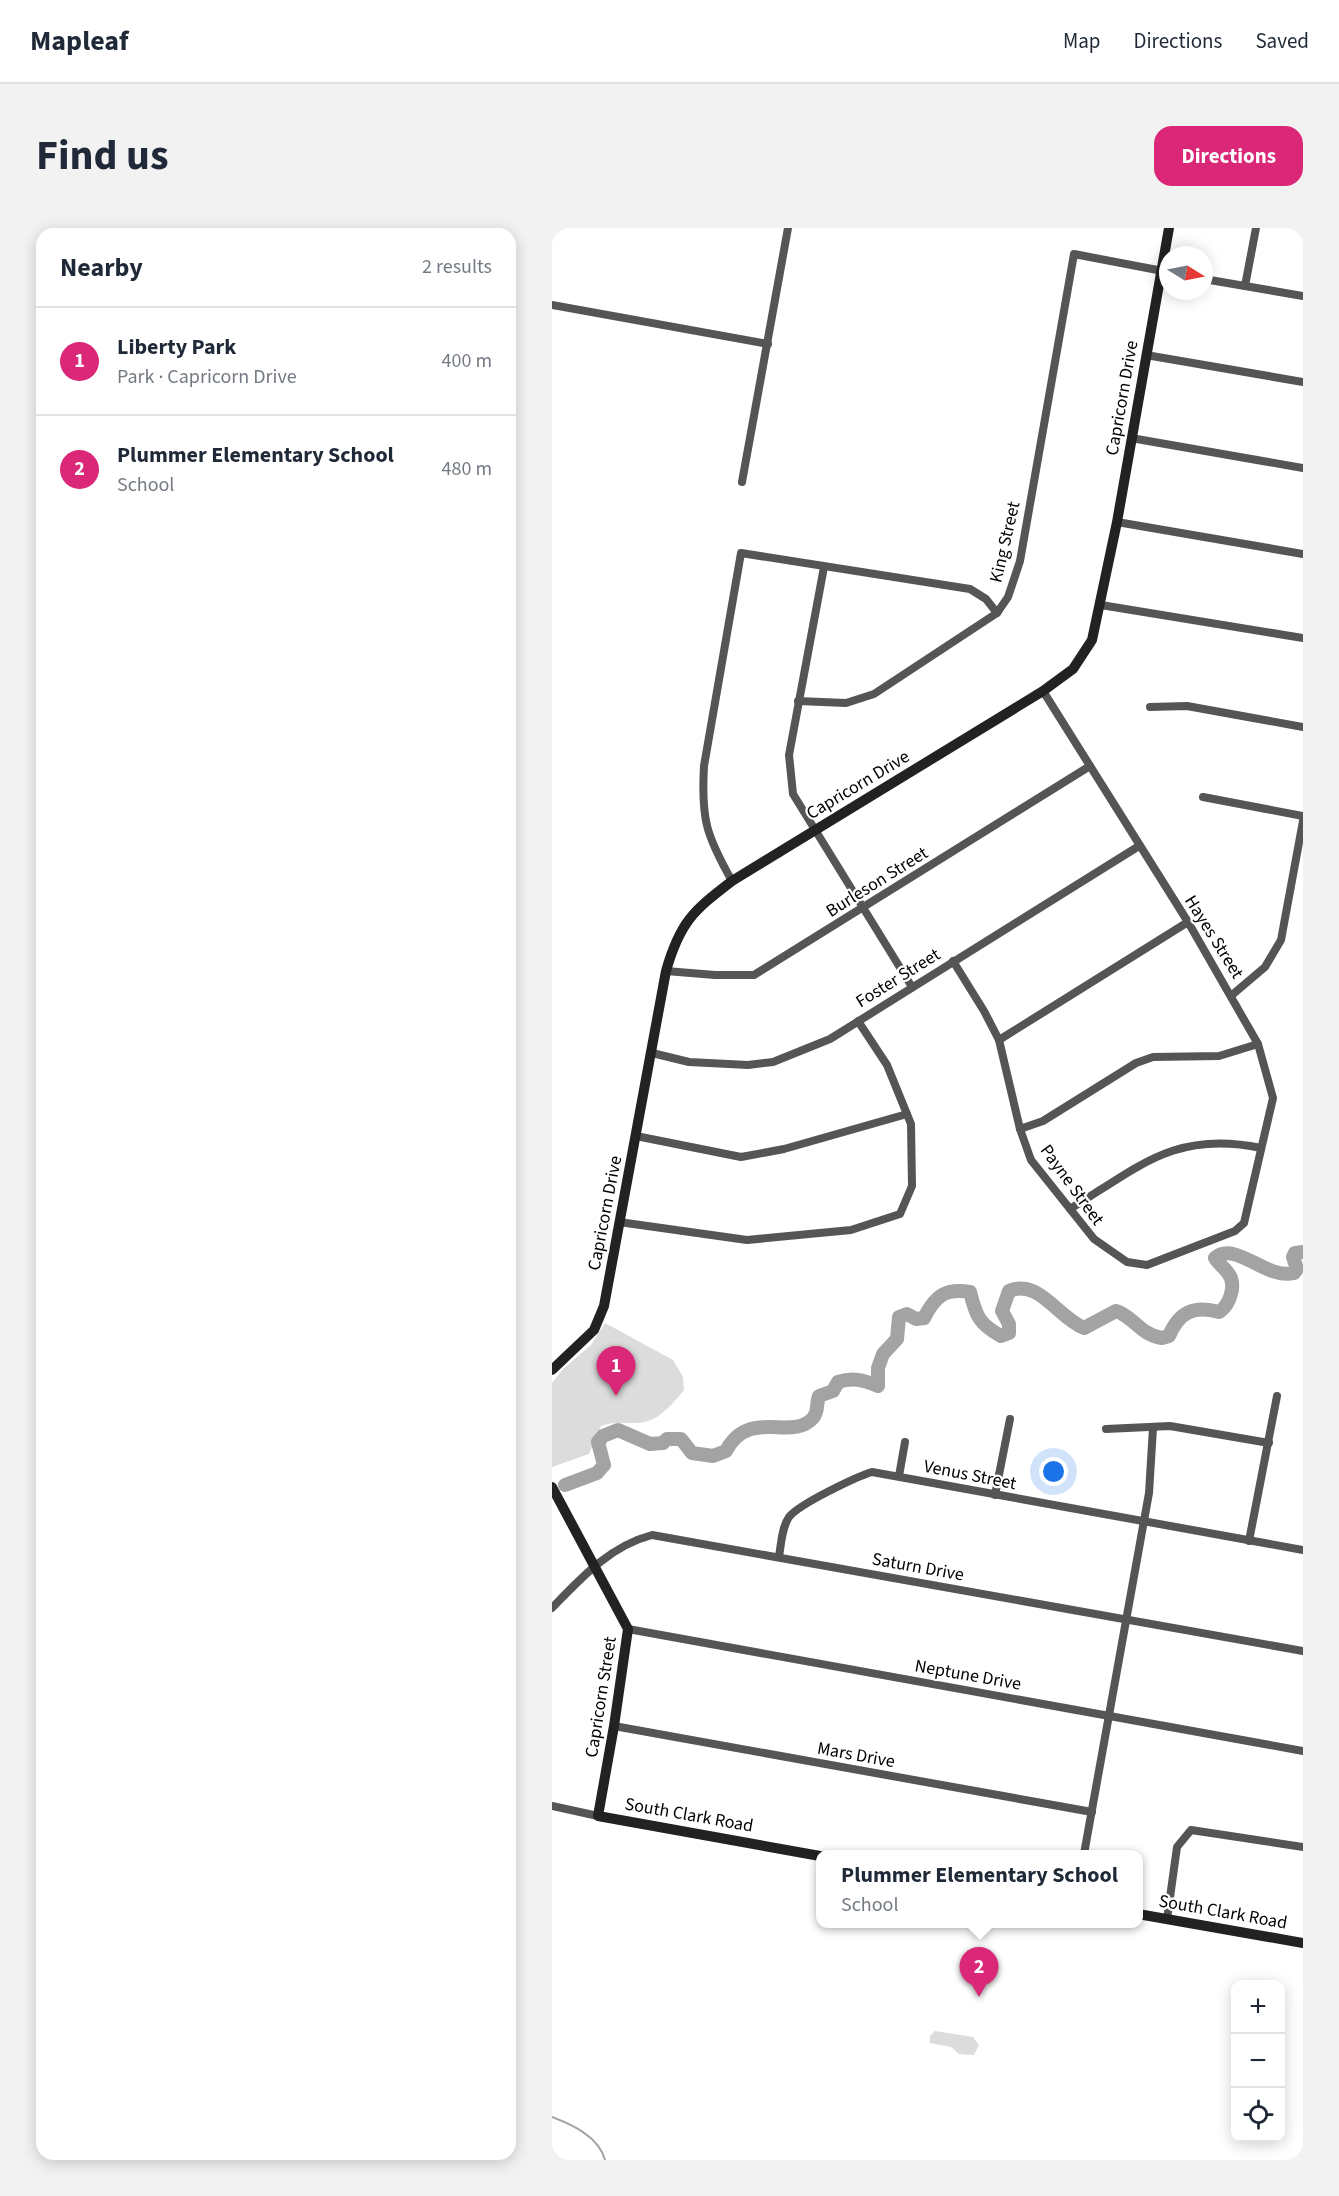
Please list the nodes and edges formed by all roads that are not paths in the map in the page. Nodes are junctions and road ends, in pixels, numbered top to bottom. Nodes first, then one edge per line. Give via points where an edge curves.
1 (788, 228) edge
2 (1169, 228) edge
3 (1256, 228) edge
4 (1167, 246) edge
5 (1159, 271) edge
6 (1213, 281) edge
7 (1245, 286) junction
8 (1303, 296) edge
9 (1159, 299) edge
10 (552, 304) edge
11 (768, 344) junction
12 (1146, 356) junction
13 (1303, 382) edge
14 (1131, 438) junction
15 (1303, 468) edge
16 (742, 482) dead end
17 (1117, 522) junction
18 (1303, 554) edge
19 (824, 567) junction
20 (1101, 605) junction
21 (997, 613) junction
22 (1303, 638) edge
23 (1043, 691) junction
24 (798, 701) junction
25 (1150, 707) dead end
26 (1303, 727) edge
27 (1090, 766) junction
28 (1203, 797) dead end
29 (1303, 816) edge
30 (1303, 821) edge
31 (814, 830) junction
32 (1139, 846) junction
33 (732, 881) junction
34 (862, 908) junction
35 (1188, 922) junction
36 (953, 961) junction
37 (666, 971) junction
38 (912, 987) junction
39 (1232, 995) junction
40 (858, 1021) junction
41 (999, 1041) junction
42 (1258, 1044) junction
43 (652, 1053) junction
44 (907, 1114) junction
45 (1020, 1129) junction
46 (636, 1136) junction
47 (1261, 1148) junction
48 (1070, 1209) junction
49 (619, 1222) junction
50 (1244, 1223) joint
51 (552, 1370) edge
52 (1277, 1396) dead end
53 (1010, 1419) dead end
54 (1153, 1428) junction
55 (1106, 1429) dead end
56 (905, 1442) dead end
57 (1269, 1443) junction
58 (899, 1476) junction
59 (552, 1486) edge
60 (995, 1495) junction
61 (1144, 1522) junction
62 (1249, 1540) junction
63 (1303, 1550) edge
64 (779, 1557) junction
65 (594, 1565) junction
66 (552, 1608) edge
67 (1126, 1619) junction
68 (628, 1629) junction
69 (1303, 1651) edge
70 (1109, 1716) junction
71 (615, 1726) junction
72 (1303, 1751) edge
73 (552, 1806) edge
74 (1092, 1812) junction
75 (598, 1815) junction
76 (1303, 1847) edge
77 (1085, 1850) edge
78 (816, 1855) edge
79 (1143, 1915) edge
80 (1167, 1919) junction
81 (1303, 1943) edge

1 - 11 street
2 - 4 street, Capricorn Drive
3 - 7 street
5 - 21 street, King Street via 1074,254 1020,561 1008,597
6 - 7 street
7 - 8 street
9 - 12 street, Capricorn Drive
10 - 11 street
11 - 16 street
12 - 13 street
12 - 14 street, Capricorn Drive
14 - 15 street
14 - 17 street, Capricorn Drive
17 - 18 street
17 - 20 street, Capricorn Drive
19 - 21 street via 970,589 986,599
19 - 24 street
19 - 33 street via 741,553 704,766 702,798 711,844
20 - 22 street
20 - 23 street, Capricorn Drive via 1092,640 1073,669
21 - 24 street, King Street via 874,694 846,703
23 - 27 street, Hayes Street
23 - 31 street, Capricorn Drive
24 - 31 street via 789,755 793,794
25 - 26 street via 1187,706
27 - 32 street, Hayes Street
27 - 34 street, Burleson Street
28 - 29 street
30 - 39 street via 1281,940 1265,967
31 - 33 street, Capricorn Drive
31 - 34 street
32 - 35 street, Hayes Street
32 - 36 street, Foster Street
33 - 37 street, Capricorn Drive via 695,910 675,939
34 - 37 street, Burleson Street via 754,975
34 - 38 street
35 - 39 street, Hayes Street
35 - 41 street
36 - 38 street, Foster Street
36 - 41 street, Payne Street
37 - 43 street, Capricorn Drive
38 - 40 street, Foster Street
39 - 42 street, Hayes Street
40 - 43 street, Foster Street via 830,1039 773,1062 689,1062
40 - 44 street via 887,1065
41 - 45 street, Payne Street
42 - 45 street via 1219,1056 1152,1057 1042,1121
42 - 47 street, Hayes Street via 1273,1098
43 - 46 street, Capricorn Drive
44 - 46 street via 784,1149 741,1157
44 - 49 street via 911,1124 912,1186 900,1214 851,1230 747,1240
45 - 48 street, Payne Street via 1031,1160
46 - 49 street, Capricorn Drive
47 - 48 street via 1233,1142 1186,1146 1158,1154
47 - 50 street, Hayes Street
48 - 50 street, Payne Street via 1094,1239 1127,1262 1147,1265 1235,1231
49 - 51 street, Capricorn Drive via 604,1306 594,1330
52 - 57 street
53 - 60 street
54 - 55 street
54 - 57 street via 1170,1426
54 - 61 street via 1153,1464
56 - 58 street
57 - 62 street
58 - 60 street, Venus Street
58 - 64 street, Venus Street via 872,1472 797,1510 784,1528
59 - 65 street, Capricorn Street
60 - 61 street, Venus Street
61 - 62 street, Venus Street
61 - 67 street
62 - 63 street, Venus Street
64 - 65 street, Saturn Drive via 652,1535
64 - 67 street, Saturn Drive
65 - 66 street, Saturn Drive
65 - 68 street, Capricorn Street
67 - 69 street, Saturn Drive
67 - 70 street
68 - 70 street, Neptune Drive
68 - 71 street, Capricorn Street
70 - 72 street, Neptune Drive
70 - 74 street
71 - 74 street, Mars Drive
71 - 75 street, Capricorn Street
73 - 75 street, South Clark Road
74 - 77 street
75 - 78 street, South Clark Road
76 - 80 street via 1191,1830 1177,1847
79 - 80 street, South Clark Road
80 - 81 street, South Clark Road

